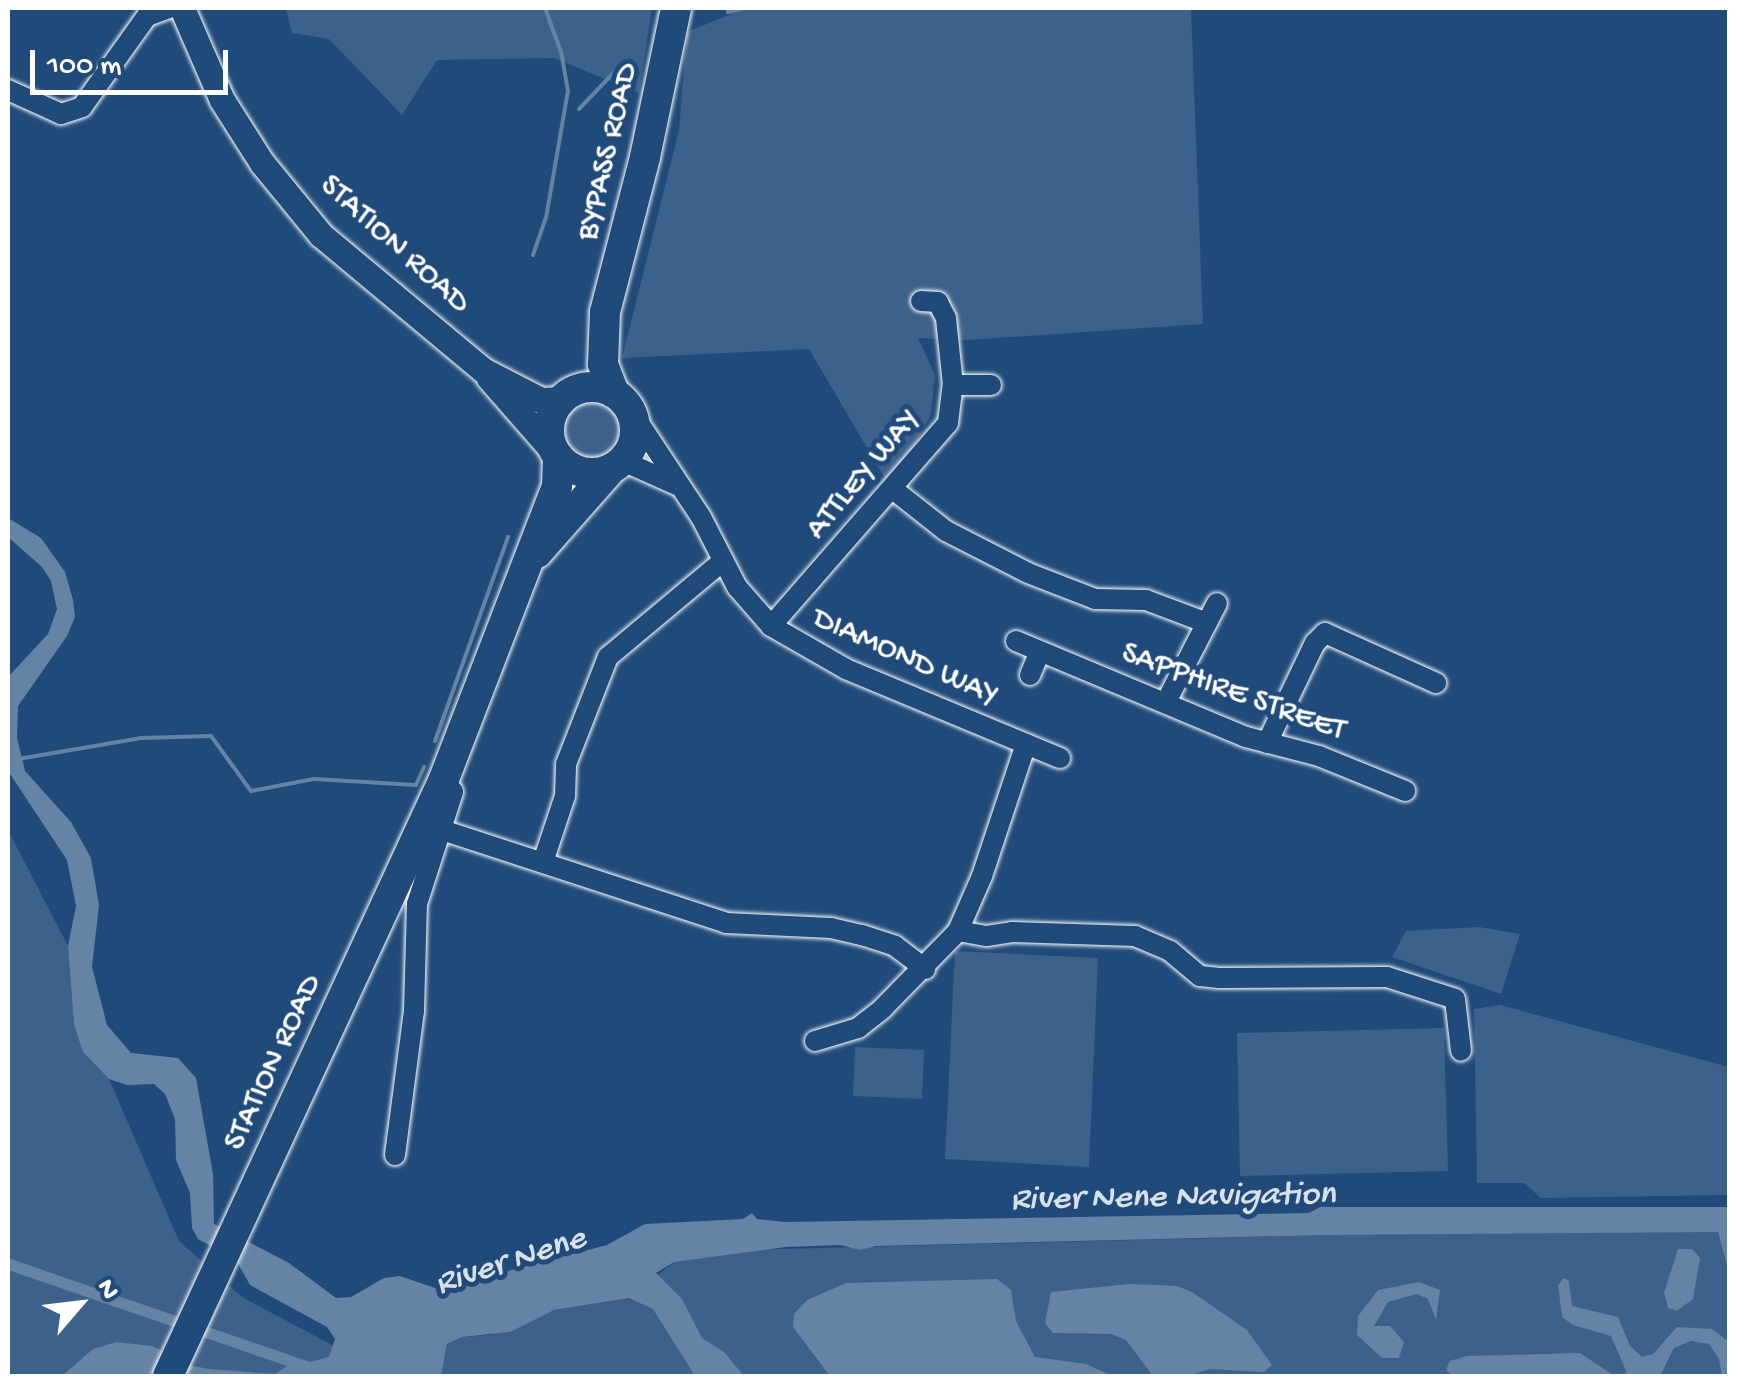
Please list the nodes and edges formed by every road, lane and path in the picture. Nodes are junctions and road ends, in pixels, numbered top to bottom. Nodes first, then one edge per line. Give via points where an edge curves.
1 (169, 8) edge
2 (182, 8) edge
3 (676, 8) edge
4 (8, 90) edge
5 (921, 301) dead end
6 (605, 312) junction
7 (483, 370) junction
8 (991, 384) dead end
9 (952, 385) junction
10 (564, 397) junction
11 (622, 402) junction
12 (556, 454) junction
13 (617, 465) junction
14 (681, 488) junction
15 (894, 490) junction
16 (530, 558) junction
17 (723, 561) junction
18 (1217, 603) dead end
19 (1207, 623) junction
20 (772, 626) junction
21 (1016, 641) dead end
22 (1040, 652) junction
23 (1030, 675) dead end
24 (1436, 682) dead end
25 (1166, 702) junction
26 (1267, 743) junction
27 (1026, 744) junction
28 (1060, 758) dead end
29 (444, 779) junction
30 (1404, 790) dead end
31 (439, 829) junction
32 (543, 862) junction
33 (958, 931) junction
34 (924, 969) junction
35 (815, 1041) dead end
36 (1461, 1051) dead end
37 (395, 1155) dead end
38 (168, 1376) edge

1 - 4 street via 147,16 82,107 61,114
2 - 7 main road, STATION ROAD via 222,100 300,211 368,277
3 - 6 highway, BYPASS ROAD
5 - 9 street, ATTLEY WAY via 944,309
6 - 10 highway, BYPASS ROAD
6 - 11 highway, BYPASS ROAD via 603,364
7 - 10 main road, STATION ROAD via 541,400
7 - 12 main road, STATION ROAD
8 - 9 street
9 - 15 street, ATTLEY WAY via 948,423
10 - 11 highway via 587,387
10 - 12 highway via 548,424
11 - 13 highway via 634,441
11 - 14 street, DIAMOND WAY
12 - 13 highway via 579,472
12 - 16 highway, STATION ROAD via 557,486
13 - 14 street
13 - 16 highway, STATION ROAD
14 - 17 street, DIAMOND WAY
15 - 19 street via 946,531 1028,574 1095,598 1146,600
15 - 20 street, ATTLEY WAY
16 - 29 highway, STATION ROAD
17 - 20 street, DIAMOND WAY
17 - 32 street via 608,656 566,764 565,796
18 - 19 street
19 - 25 street
20 - 27 street, DIAMOND WAY via 846,669
21 - 22 street, SAPPHIRE STREET
22 - 23 street
22 - 25 street, SAPPHIRE STREET
24 - 26 street via 1324,633
25 - 26 street, SAPPHIRE STREET
26 - 30 street, SAPPHIRE STREET
27 - 28 street, DIAMOND WAY
27 - 33 street
29 - 31 street, STATION ROAD via 453,792
29 - 38 highway, STATION ROAD
31 - 32 street
31 - 37 street, STATION ROAD via 417,904 414,1011
32 - 34 street via 726,923 862,935 894,946
33 - 34 street
33 - 36 street via 1135,936 1200,976 1387,977 1455,999
34 - 35 street via 858,1028

